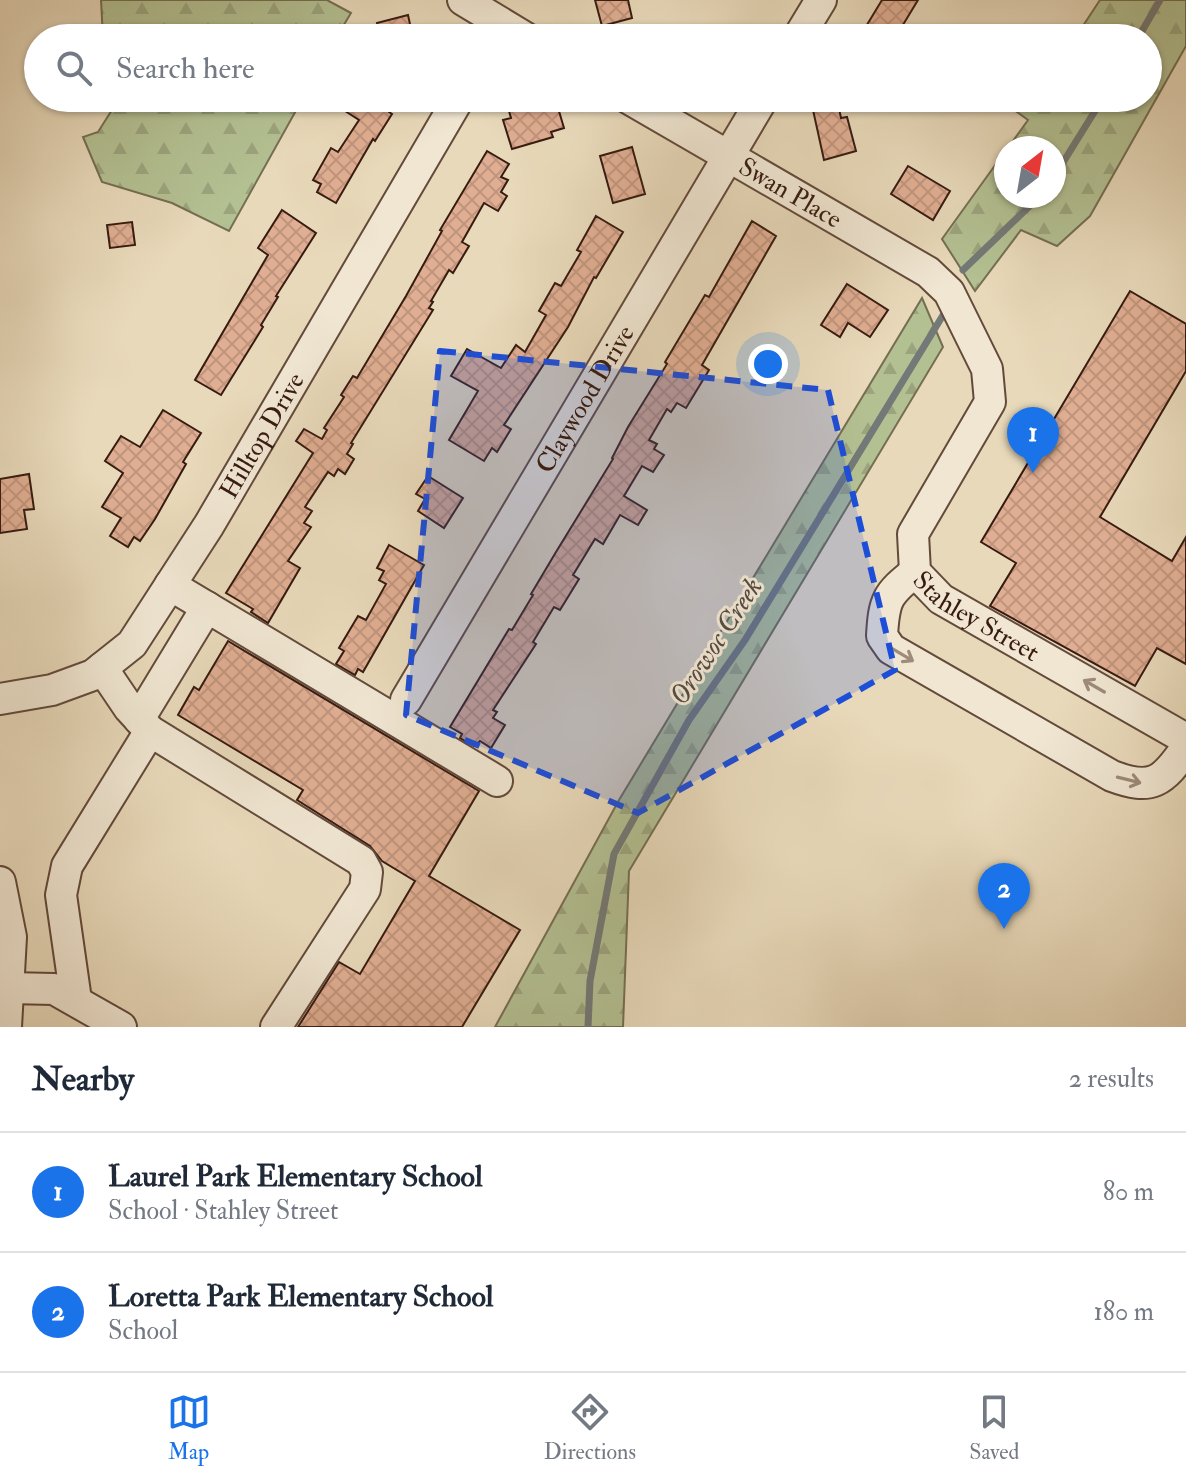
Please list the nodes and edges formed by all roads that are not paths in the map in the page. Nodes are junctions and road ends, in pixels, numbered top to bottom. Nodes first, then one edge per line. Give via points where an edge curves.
1 (463, 0) edge
2 (821, 0) edge
3 (508, 24) edge
4 (806, 24) edge
5 (451, 112) edge
6 (652, 112) edge
7 (755, 112) edge
8 (728, 157) junction
9 (949, 292) joint
10 (915, 572) junction
11 (170, 585) junction
12 (207, 607) junction
13 (102, 668) junction
14 (0, 699) edge
15 (406, 700) dead end
16 (145, 725) junction
17 (1186, 739) edge
18 (1186, 748) edge
19 (497, 781) dead end
20 (0, 882) edge
21 (8, 988) junction
22 (76, 1000) junction
23 (6, 1027) edge
24 (121, 1027) edge
25 (276, 1027) edge

1 - 3 street
2 - 4 street
5 - 11 street, Hilltop Drive
6 - 8 street, Swan Place
7 - 8 street, Claywood Drive
8 - 9 street, Swan Place via 928,272
8 - 15 street, Claywood Drive
9 - 10 street, Stahley Street via 987,369 990,402 913,534
17 -> 10 street, Stahley Street via 941,599
10 -> 18 street via 891,591 884,607 882,636 891,649 1112,776 1135,784 1152,783
11 - 12 street
11 - 13 street, Hilltop Drive via 132,644
12 - 16 street
12 - 19 street
13 - 14 street, Hilltop Drive via 52,690
13 - 16 street
16 - 22 street via 67,866 61,895
16 - 25 street via 361,861 367,872 365,889
20 - 21 street via 11,937
21 - 22 street via 54,989
21 - 23 street
22 - 24 street

